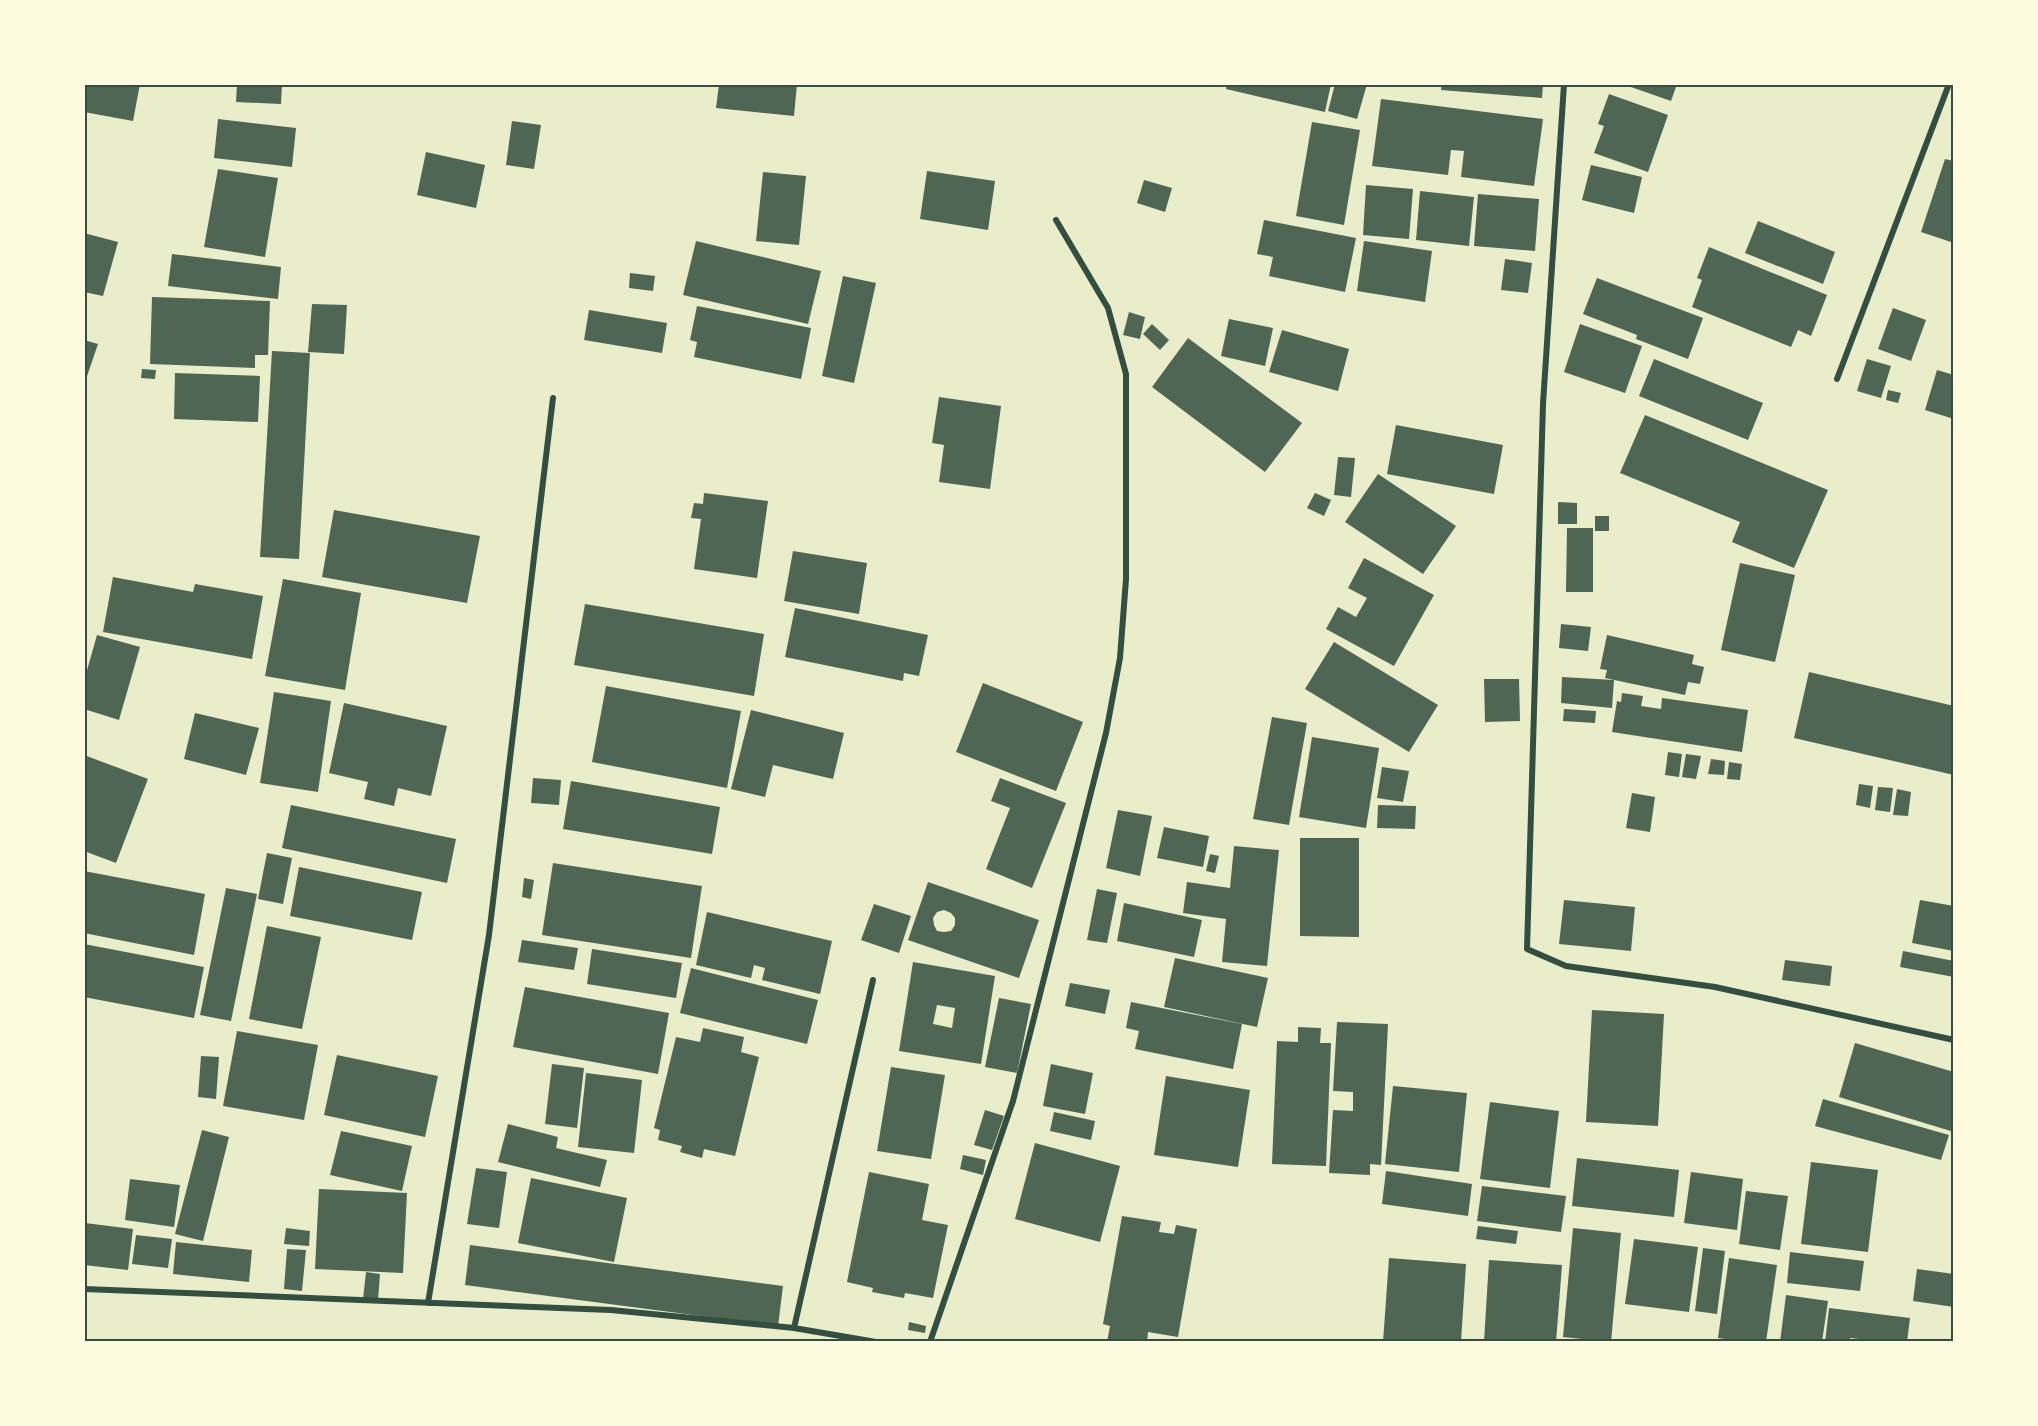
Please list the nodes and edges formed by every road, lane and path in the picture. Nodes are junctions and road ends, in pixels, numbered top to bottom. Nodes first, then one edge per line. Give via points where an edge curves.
1 (1564, 84) edge
2 (1949, 84) edge
3 (1056, 220) dead end
4 (1837, 379) dead end
5 (553, 398) dead end
6 (873, 981) dead end
7 (1954, 1040) edge
8 (84, 1289) edge
9 (428, 1304) junction
10 (794, 1328) junction
11 (876, 1342) edge
12 (930, 1342) edge

1 - 7 street via 1543,404 1527,949 1566,966 1715,987
2 - 4 street
3 - 12 street via 1108,308 1126,374 1126,579 1120,658 1106,733 1013,1101
5 - 9 street via 489,935
6 - 10 street
8 - 9 street
9 - 10 street via 611,1310
10 - 11 street

